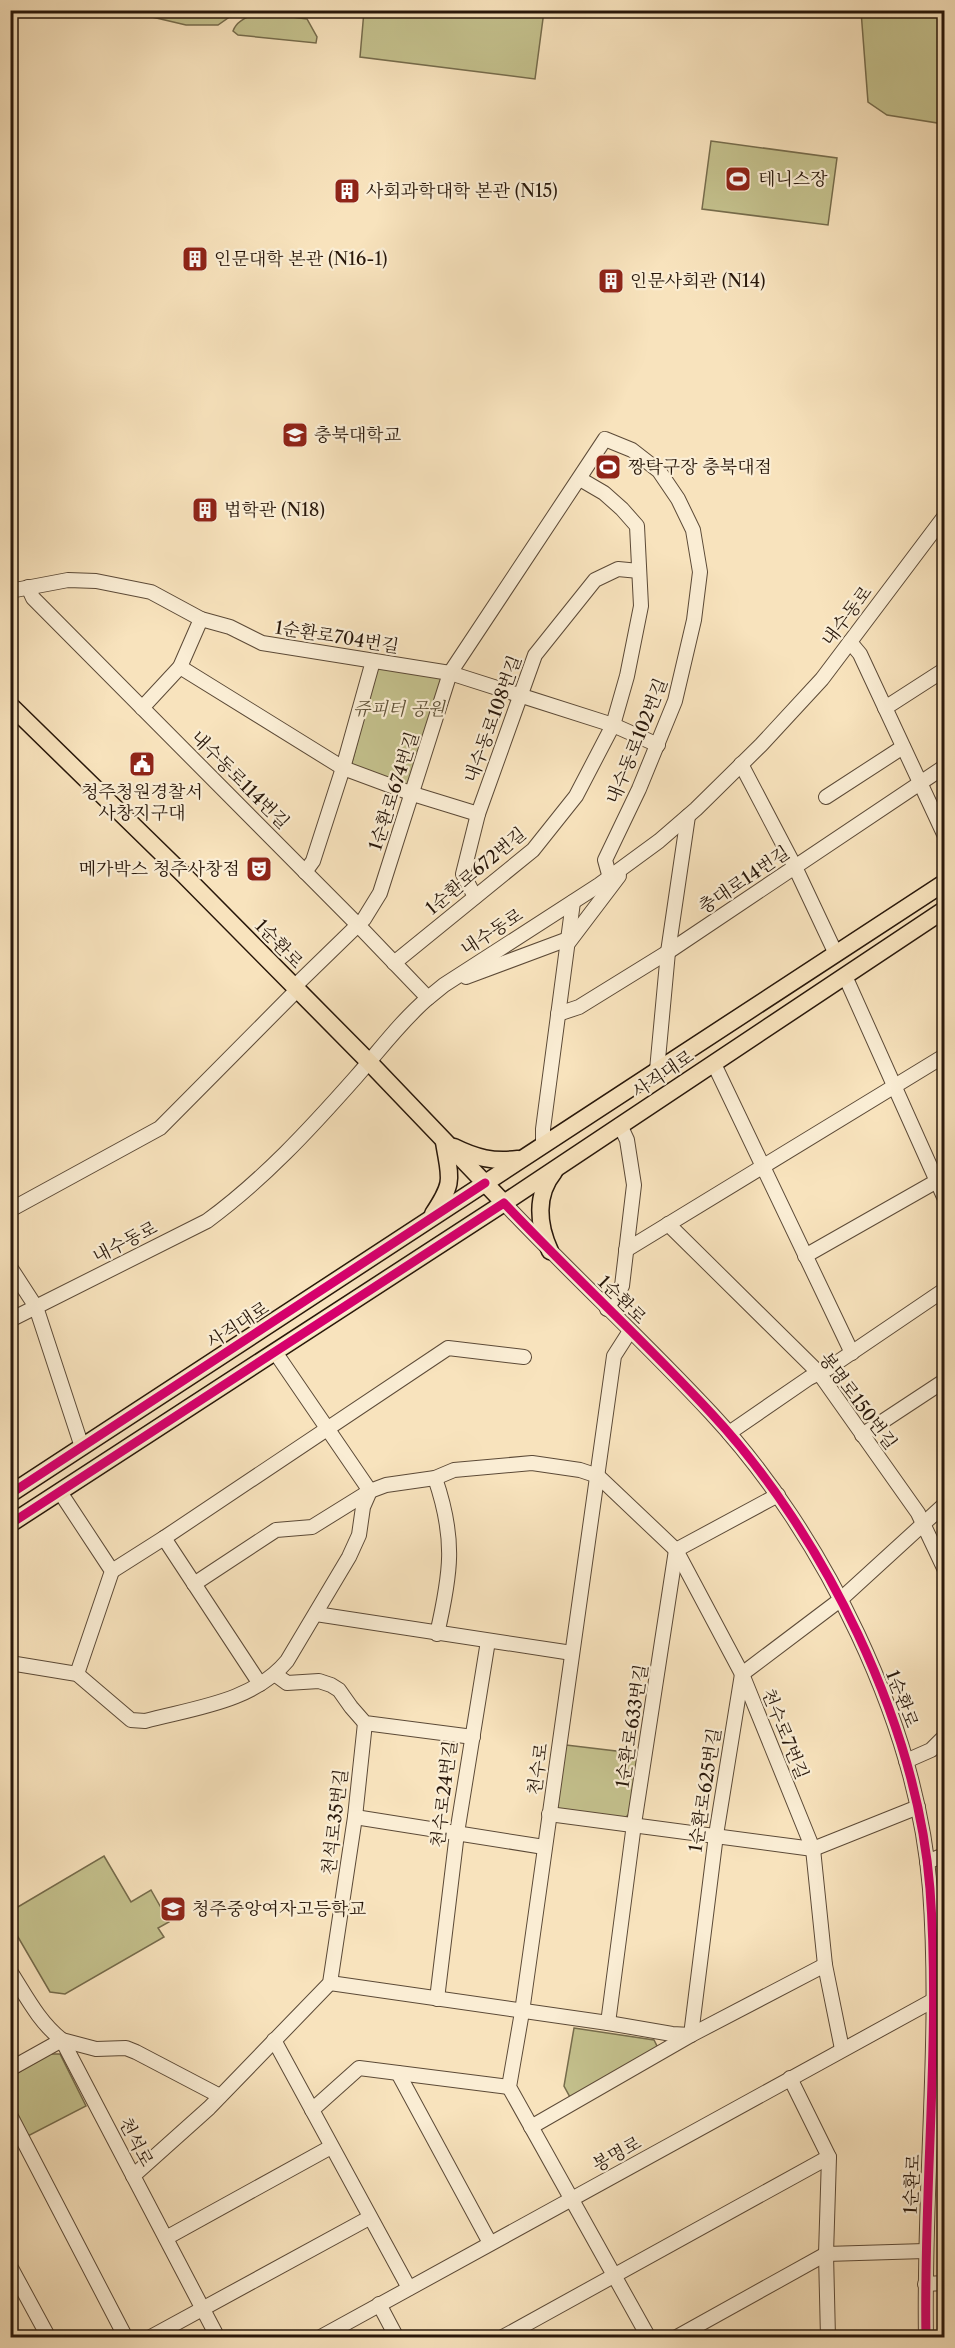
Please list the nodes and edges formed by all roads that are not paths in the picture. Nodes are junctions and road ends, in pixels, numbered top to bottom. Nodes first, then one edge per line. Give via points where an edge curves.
1 (605, 439) joint
2 (580, 479) junction
3 (945, 516) edge
4 (639, 571) junction
5 (28, 587) junction
6 (10, 591) edge
7 (201, 619) junction
8 (850, 642) junction
9 (373, 661) junction
10 (180, 668) junction
11 (945, 670) edge
12 (450, 673) junction
13 (520, 696) junction
14 (10, 705) edge
15 (142, 708) junction
16 (885, 708) junction
17 (612, 725) junction
18 (658, 745) junction
19 (903, 747) junction
20 (741, 764) junction
21 (945, 767) edge
22 (344, 768) junction
23 (920, 783) junction
24 (413, 794) junction
25 (826, 797) dead end
26 (478, 814) junction
27 (688, 816) junction
28 (945, 834) edge
29 (628, 865) junction
30 (795, 867) junction
31 (305, 872) junction
32 (610, 878) junction
33 (945, 883) edge
34 (475, 897) junction
35 (573, 902) junction
36 (945, 910) edge
37 (358, 925) junction
38 (568, 941) junction
39 (668, 952) junction
40 (836, 954) junction
41 (394, 963) junction
42 (845, 976) junction
43 (442, 987) junction
44 (296, 989) junction
45 (428, 998) junction
46 (558, 1014) junction
47 (945, 1056) edge
48 (369, 1062) junction
49 (714, 1064) junction
50 (657, 1071) junction
51 (895, 1087) junction
52 (620, 1125) junction
53 (444, 1142) junction
54 (543, 1145) junction
55 (522, 1159) junction
56 (567, 1161) junction
57 (763, 1167) junction
58 (941, 1179) edge
59 (484, 1183) junction
60 (945, 1197) edge
61 (504, 1203) junction
62 (10, 1210) edge
63 (430, 1219) junction
64 (668, 1224) junction
65 (627, 1250) junction
66 (550, 1251) junction
67 (806, 1256) junction
68 (10, 1267) edge
69 (945, 1290) edge
70 (36, 1307) junction
71 (607, 1309) junction
72 (10, 1320) edge
73 (630, 1332) junction
74 (274, 1352) junction
75 (852, 1353) junction
76 (524, 1358) dead end
77 (819, 1373) junction
78 (945, 1380) edge
79 (328, 1427) junction
80 (729, 1433) junction
81 (862, 1435) junction
82 (82, 1447) junction
83 (598, 1476) junction
84 (435, 1478) junction
85 (370, 1491) junction
86 (60, 1492) junction
87 (10, 1494) edge
88 (778, 1495) junction
89 (945, 1505) edge
90 (10, 1524) edge
91 (925, 1524) junction
92 (164, 1538) junction
93 (676, 1550) junction
94 (945, 1568) edge
95 (112, 1570) junction
96 (194, 1584) junction
97 (840, 1600) junction
98 (316, 1614) junction
99 (437, 1634) junction
100 (488, 1641) junction
101 (572, 1653) junction
102 (10, 1663) edge
103 (77, 1674) junction
104 (742, 1674) junction
105 (276, 1675) junction
106 (260, 1684) junction
107 (365, 1723) junction
108 (473, 1737) junction
109 (945, 1737) edge
110 (906, 1761) junction
111 (918, 1807) junction
112 (549, 1814) junction
113 (355, 1817) junction
114 (634, 1824) junction
115 (458, 1833) junction
116 (716, 1835) junction
117 (544, 1847) junction
118 (813, 1850) junction
119 (945, 1855) edge
120 (927, 1862) junction
121 (932, 1926) junction
122 (945, 1936) edge
123 (825, 1965) junction
124 (10, 1971) edge
125 (938, 1972) edge
126 (330, 1983) junction
127 (945, 1990) edge
128 (437, 1999) junction
129 (932, 2001) junction
130 (522, 2012) junction
131 (608, 2022) junction
132 (691, 2035) junction
133 (62, 2040) junction
134 (274, 2040) junction
135 (842, 2049) junction
136 (10, 2069) edge
137 (398, 2073) junction
138 (790, 2078) junction
139 (509, 2087) junction
140 (220, 2096) junction
141 (312, 2110) junction
142 (10, 2115) edge
143 (938, 2118) edge
144 (531, 2127) junction
145 (331, 2147) junction
146 (829, 2157) junction
147 (133, 2176) junction
148 (572, 2199) junction
149 (369, 2218) junction
150 (166, 2238) junction
151 (490, 2243) junction
152 (925, 2251) junction
153 (826, 2254) junction
154 (10, 2266) edge
155 (614, 2274) junction
156 (945, 2283) edge
157 (925, 2284) junction
158 (409, 2288) junction
159 (379, 2304) junction
160 (203, 2308) junction
161 (49, 2337) edge
162 (126, 2337) edge
163 (149, 2337) edge
164 (218, 2337) edge
165 (319, 2337) edge
166 (397, 2337) edge
167 (501, 2337) edge
168 (649, 2337) edge
169 (675, 2337) edge
170 (828, 2337) edge
171 (926, 2337) edge

1 - 2 street, 1순환로674번길
1 - 18 street, 내수동로102번길 via 632,450 659,471 693,530 700,572 687,656
2 - 4 street, 1순환로672번길 via 610,498 637,526
2 - 12 street, 1순환로674번길
3 - 8 street, 내수동로
4 - 13 street, 내수동로108번길 via 618,569 595,580 535,656
4 - 17 street, 1순환로672번길 via 641,606
5 - 6 street, 1순환로704번길
5 - 7 street, 1순환로704번길 via 68,580 96,581 152,592
5 - 15 street, 내수동로114번길 via 33,598
7 - 9 street, 1순환로704번길 via 230,627 262,643
7 - 10 street
8 - 16 street via 860,654
8 - 20 street, 내수동로 via 822,679
9 - 12 street, 1순환로704번길
9 - 22 street
10 - 15 street
10 - 22 street
11 - 16 street
12 - 13 street, 1순환로704번길
12 - 24 street, 1순환로674번길
13 - 17 street, 1순환로704번길
13 - 26 street, 내수동로108번길
14 - 44 main road, 1순환로
15 - 31 street, 내수동로114번길
16 - 19 street
17 - 18 street, 1순환로704번길
17 - 34 street, 1순환로672번길 via 576,796 533,850
18 - 32 street, 내수동로102번길 via 605,860
19 - 23 street
19 - 25 street
20 - 27 street, 내수동로
20 - 30 street
21 - 23 street, 충대로14번길
22 - 24 street
22 - 31 street via 314,861
23 - 28 street
23 - 30 street, 충대로14번길
24 - 26 street
24 - 37 street, 1순환로674번길 via 380,893
26 - 34 street, 내수동로108번길 via 464,874
27 - 29 street, 내수동로
27 - 39 street
29 - 32 street, 내수동로
29 - 38 street
30 - 39 street, 충대로14번길
30 - 40 street
31 - 37 street, 내수동로114번길
32 - 35 street, 내수동로
33 - 40 main road, 사직대로
34 - 41 street, 1순환로672번길
35 - 38 street
35 - 43 street, 내수동로
36 - 42 main road, 사직대로
37 - 41 street, 내수동로114번길
37 - 44 street, 1순환로674번길
38 - 43 street
38 - 46 street
39 - 46 street, 충대로14번길 via 579,1007
39 - 50 street
40 - 50 main road, 사직대로
41 - 45 street, 내수동로114번길
42 - 49 main road, 사직대로
42 - 51 street
43 - 45 street, 내수동로
44 - 48 main road, 1순환로
44 - 62 street, 1순환로674번길 via 160,1128
45 - 48 street, 내수동로
46 - 54 street
47 - 51 street
48 - 53 main road, 1순환로
48 - 70 street, 내수동로 via 298,1142 207,1221
49 - 52 main road, 사직대로
49 - 57 street
50 - 54 main road, 사직대로
51 - 57 street
51 - 58 street
52 - 56 main road, 사직대로
52 - 65 street via 627,1140 634,1185
53 - 55 main road via 486,1160
53 - 59 main road, 1순환로
53 - 63 main road via 449,1188
54 - 55 main road, 사직대로
55 - 59 main road, 사직대로
56 - 61 main road, 사직대로
56 - 66 main road via 546,1183 542,1198 541,1224
57 - 64 street
57 - 67 street
58 - 60 street
58 - 67 street
59 - 61 main road, 1순환로
59 - 63 main road, 사직대로
61 - 66 street, 1순환로
61 - 74 main road, 사직대로
63 - 82 main road, 사직대로
64 - 65 street
64 - 77 street, 봉명로150번길
65 - 71 street via 622,1286
66 - 71 street, 1순환로
67 - 75 street
68 - 70 street
69 - 75 street
70 - 72 street, 내수동로
70 - 82 street
71 - 73 street, 1순환로
73 - 80 street, 1순환로
73 - 83 street, 천수로 via 614,1356
74 - 79 street
74 - 86 main road, 사직대로
75 - 77 street
76 - 79 street via 448,1348
77 - 80 street
77 - 81 street, 봉명로150번길
78 - 81 street
79 - 85 street
79 - 92 street
80 - 88 street, 1순환로
81 - 91 street, 봉명로150번길
82 - 87 main road, 사직대로
83 - 84 street via 532,1463 454,1470
83 - 93 street, 천수로7번길
83 - 101 street, 천수로
84 - 85 street
84 - 99 street via 445,1508 451,1564
85 - 96 street via 312,1527 276,1530
85 - 98 street via 359,1535
86 - 90 main road, 사직대로
86 - 95 street
88 - 93 street
88 - 97 street, 1순환로
89 - 91 street
91 - 94 street, 봉명로150번길
91 - 97 street
92 - 95 street
92 - 96 street
93 - 104 street, 천수로7번길
93 - 114 street, 1순환로633번길
95 - 103 street
96 - 106 street
97 - 104 street
97 - 110 street, 1순환로 via 885,1698
98 - 99 street
98 - 105 street
99 - 100 street
100 - 101 street
100 - 108 street
101 - 112 street, 천수로
102 - 103 street
103 - 106 street via 131,1720 145,1721 242,1695
104 - 116 street, 1순환로625번길
104 - 118 street, 천수로7번길
105 - 106 street
105 - 107 street via 287,1683 319,1681 331,1685
107 - 108 street, 천수로24번길
107 - 113 street, 천석로35번길
108 - 115 street, 천수로24번길
109 - 110 street via 931,1750
110 - 111 street, 1순환로
111 - 118 street
111 - 120 street, 1순환로
112 - 114 street
112 - 117 street, 천수로
113 - 115 street
113 - 126 street, 천석로35번길
114 - 116 street
114 - 131 street, 1순환로633번길
115 - 117 street
115 - 128 street, 천수로24번길
116 - 118 street
116 - 132 street, 1순환로625번길
117 - 130 street, 천수로
118 - 123 street, 천수로7번길
119 - 120 street
120 - 121 street, 1순환로
121 - 122 street
121 - 125 street, 1순환로
123 - 132 street
123 - 135 street, 천수로7번길
124 - 133 street, 천석로 via 49,2030
125 - 129 street, 1순환로
126 - 128 street
126 - 134 street
127 - 129 street, 봉명로
128 - 130 street
129 - 135 street, 봉명로
129 - 143 street, 1순환로
130 - 131 street
130 - 139 street, 천수로
131 - 132 street
132 - 144 street
133 - 136 street
133 - 140 street via 96,2049 126,2048
133 - 147 street, 천석로
134 - 140 street
134 - 141 street
135 - 138 street, 봉명로
137 - 139 street
137 - 141 street via 359,2068
137 - 151 street
138 - 146 street
138 - 148 street, 봉명로
139 - 144 street
140 - 147 street
141 - 145 street
142 - 162 street
143 - 152 street, 1순환로
144 - 148 street
145 - 149 street
145 - 150 street
146 - 153 street
146 - 155 street
147 - 150 street, 천석로
148 - 151 street, 봉명로
148 - 155 street
149 - 158 street
149 - 160 street
150 - 160 street, 천석로
151 - 158 street, 봉명로
152 - 153 street
152 - 157 street, 1순환로
153 - 169 street
153 - 170 street
154 - 161 street
155 - 167 street
155 - 168 street
156 - 157 street
157 - 171 street, 1순환로
158 - 159 street, 봉명로
159 - 165 street, 봉명로
159 - 166 street
160 - 163 street
160 - 164 street, 천석로

